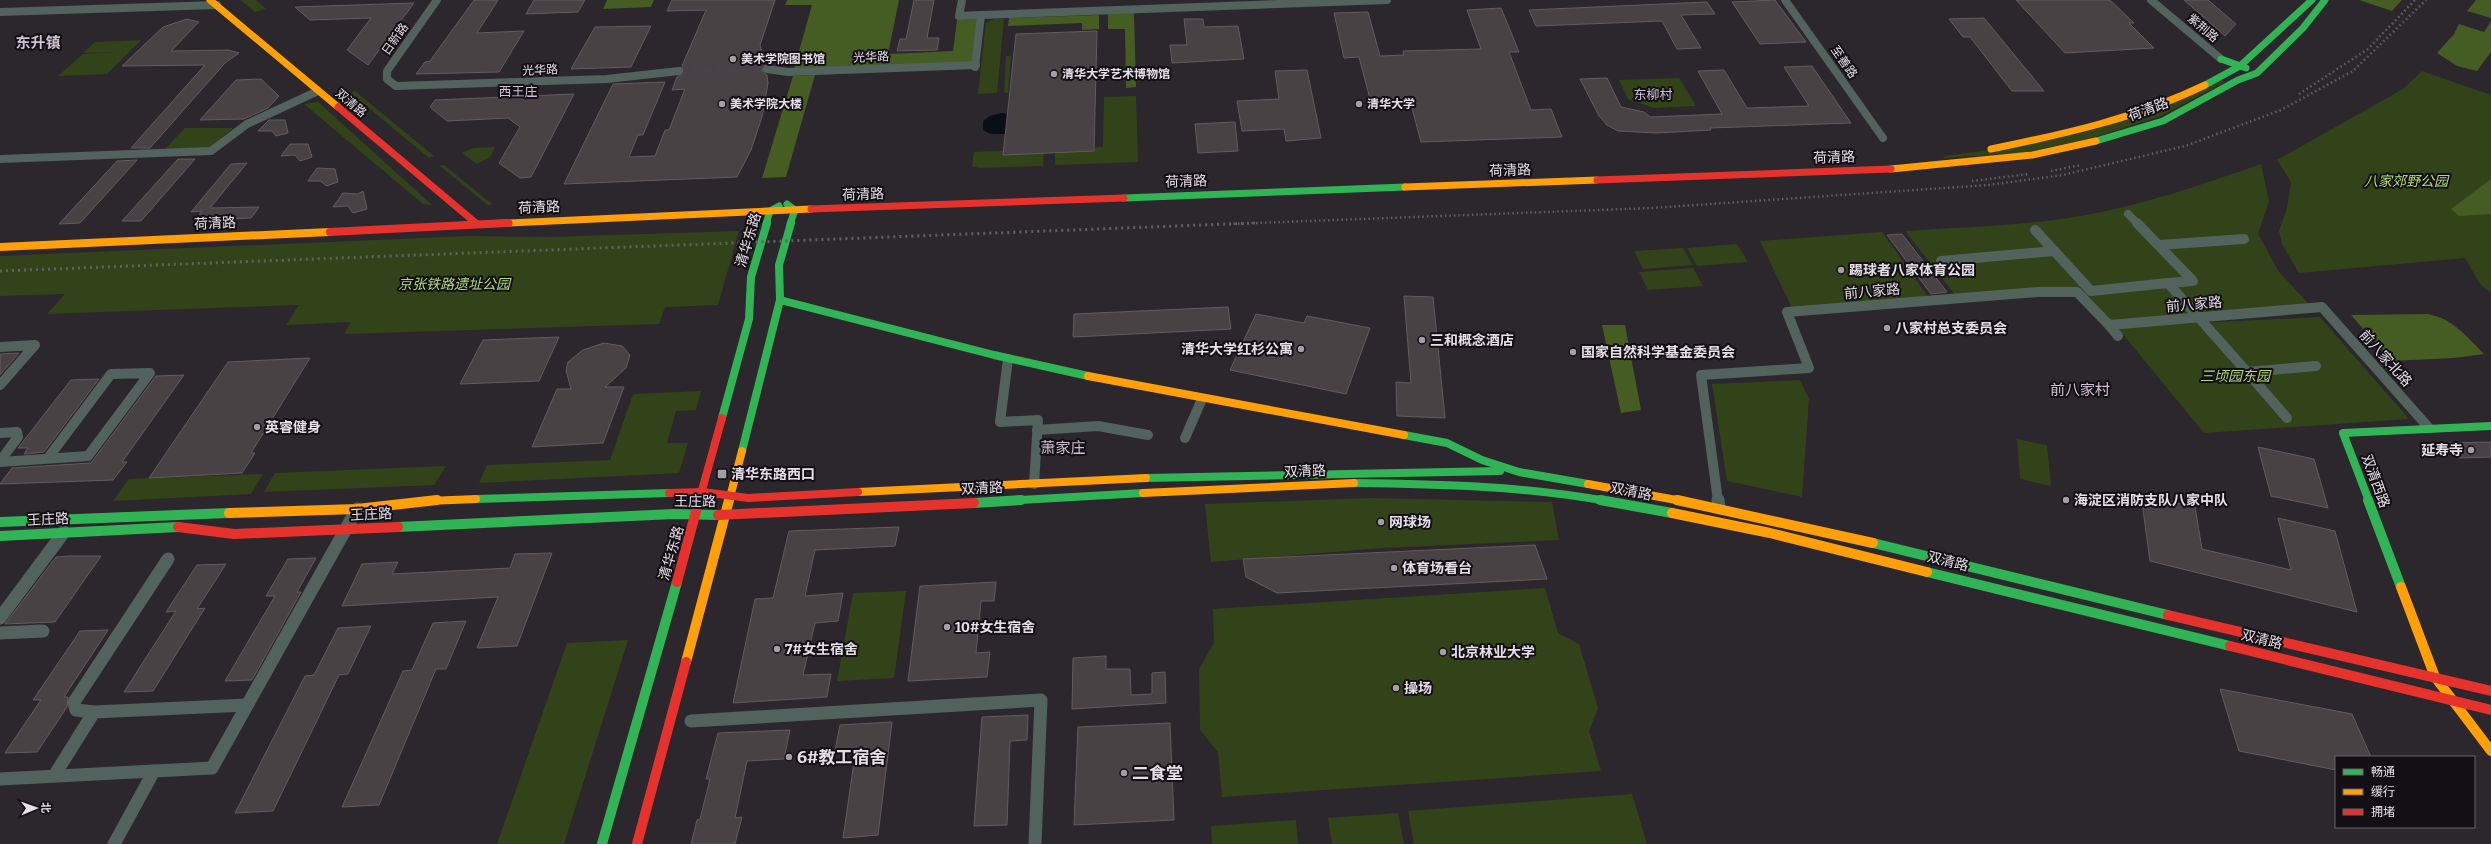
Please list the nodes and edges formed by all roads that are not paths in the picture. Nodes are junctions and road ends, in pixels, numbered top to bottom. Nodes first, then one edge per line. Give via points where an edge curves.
1 (437, 0) edge
2 (962, 0) edge
3 (1387, 0) edge
4 (1785, 0) edge
5 (2151, 0) edge
6 (2312, 0) edge
7 (2325, 0) edge
8 (213, 3) edge
9 (0, 12) edge
10 (981, 15) junction
11 (2221, 59) joint
12 (2240, 66) junction
13 (767, 69) tunnel mouth
14 (679, 71) tunnel mouth
15 (2257, 73) junction
16 (402, 87) joint
17 (318, 91) junction
18 (1883, 138) dead end
19 (0, 159) edge
20 (785, 203) junction
21 (795, 210) junction
22 (770, 211) junction
23 (2128, 214) dead end
24 (465, 215) junction
25 (356, 221) dead end
26 (325, 222) dead end
27 (476, 224) junction
28 (765, 226) junction
29 (2035, 230) dead end
30 (0, 239) edge
31 (2244, 239) dead end
32 (2159, 245) junction
33 (0, 247) edge
34 (2055, 251) junction
35 (1941, 261) dead end
36 (2168, 283) junction
37 (780, 300) junction
38 (2322, 307) joint
39 (2199, 317) junction
40 (2109, 325) junction
41 (2118, 336) dead end
42 (0, 346) edge
43 (1008, 359) junction
44 (2316, 366) dead end
45 (2248, 372) junction
46 (0, 385) edge
47 (1202, 399) junction
48 (2287, 418) dead end
49 (2491, 426) edge
50 (2429, 428) junction
51 (1037, 430) junction
52 (0, 433) edge
53 (1148, 435) dead end
54 (1185, 438) dead end
55 (48, 458) junction
56 (0, 461) edge
57 (1519, 472) junction
58 (1034, 484) junction
59 (703, 492) junction
60 (730, 495) junction
61 (1719, 508) junction
62 (356, 509) junction
63 (697, 513) junction
64 (725, 515) junction
65 (744, 515) joint
66 (0, 522) edge
67 (346, 529) junction
68 (64, 532) junction
69 (0, 536) edge
70 (168, 559) dead end
71 (0, 618) edge
72 (43, 631) dead end
73 (0, 633) edge
74 (2435, 677) junction
75 (2491, 690) edge
76 (2453, 701) junction
77 (247, 705) junction
78 (2491, 710) edge
79 (94, 712) junction
80 (691, 721) dead end
81 (2491, 751) edge
82 (154, 771) junction
83 (54, 776) junction
84 (0, 779) edge
85 (114, 844) edge
86 (602, 844) edge
87 (636, 844) edge
88 (1035, 844) edge

1 - 16 street, 日新路 via 387,71 387,79
2 - 10 street via 959,16
3 - 10 street
4 - 18 street, 至善路
5 - 11 street, 紫荆路
6 - 12 main road, 荷清路
7 - 15 main road, 荷清路 via 2303,28
8 - 9 street
8 - 17 main road, 双清路
10 - 13 street, 光华路 via 976,66 788,72
11 - 12 main road
12 - 15 main road
12 - 20 main road, 荷清路 via 2193,92 2143,113 2089,130 2008,147 1901,162
14 - 16 street, 光华路 via 607,79
15 - 21 main road, 荷清路 via 2238,80 2163,121 2106,138 2032,155 1904,166 1898,169
17 - 19 street via 247,124 211,151
17 - 24 main road, 双清路
20 - 21 main road
20 - 22 main road, 清华东路
20 - 24 main road, 荷清路
21 - 22 main road, 荷清路
21 - 37 main road via 777,268 776,280
22 - 27 main road, 荷清路
22 - 28 main road, 清华东路
23 - 32 street
24 - 25 main road, 荷清路
24 - 27 main road, 双清路
26 - 30 main road, 荷清路
27 - 28 main road via 506,227 753,219 761,221
27 - 33 main road, 荷清路
28 - 59 main road, 清华东路 via 751,277 749,319
29 - 34 street
31 - 32 street
32 - 36 street via 2193,280
34 - 35 street
34 - 36 street via 2091,291
36 - 39 street
37 - 43 main road, 双清路
37 - 60 main road
38 - 39 street, 前八家路
38 - 50 street, 前八家北路
39 - 40 street, 前八家路
39 - 45 street
40 - 41 street
40 - 61 street, 前八家路 via 2077,292 2030,292 1787,312 1809,368 1701,375
42 - 46 street via 35,345
43 - 47 main road, 双清路
43 - 51 street via 1000,422 1038,420
44 - 45 street
45 - 48 street
47 - 54 street
47 - 57 main road, 双清路 via 1447,443 1464,449 1482,460
49 - 50 main road, 双清西路
50 - 74 main road, 双清西路 via 2343,433
51 - 53 street via 1098,426
51 - 58 street
52 - 56 street via 17,432 18,437
55 - 55 street via 88,456 150,373 111,374
55 - 56 street
57 - 58 main road, 双清路 via 1334,471
57 - 61 main road, 双清路
58 - 60 main road, 双清路 via 748,498
59 - 60 main road, 王庄路
59 - 62 main road, 王庄路 via 459,499
59 - 63 main road, 清华东路
60 - 64 main road
61 - 74 main road, 双清路 via 1910,551 2101,599
62 - 66 main road, 王庄路
62 - 67 street
63 - 64 main road, 王庄路
63 - 67 main road, 王庄路
63 - 86 main road, 清华东路
64 - 65 main road, 王庄路
64 - 87 main road
65 - 76 main road, 双清路 via 1336,483 1432,484 1554,492 1770,533
67 - 68 main road, 王庄路 via 234,534 171,526
67 - 77 street
68 - 69 main road, 王庄路
68 - 71 street
70 - 79 street via 74,702 76,710
72 - 73 street
74 - 75 main road, 双清路
74 - 76 main road
76 - 78 main road, 双清路
76 - 81 main road
77 - 79 street
77 - 82 street via 212,768
79 - 83 street
80 - 88 street via 1041,700
82 - 83 street
82 - 85 street
83 - 84 street

